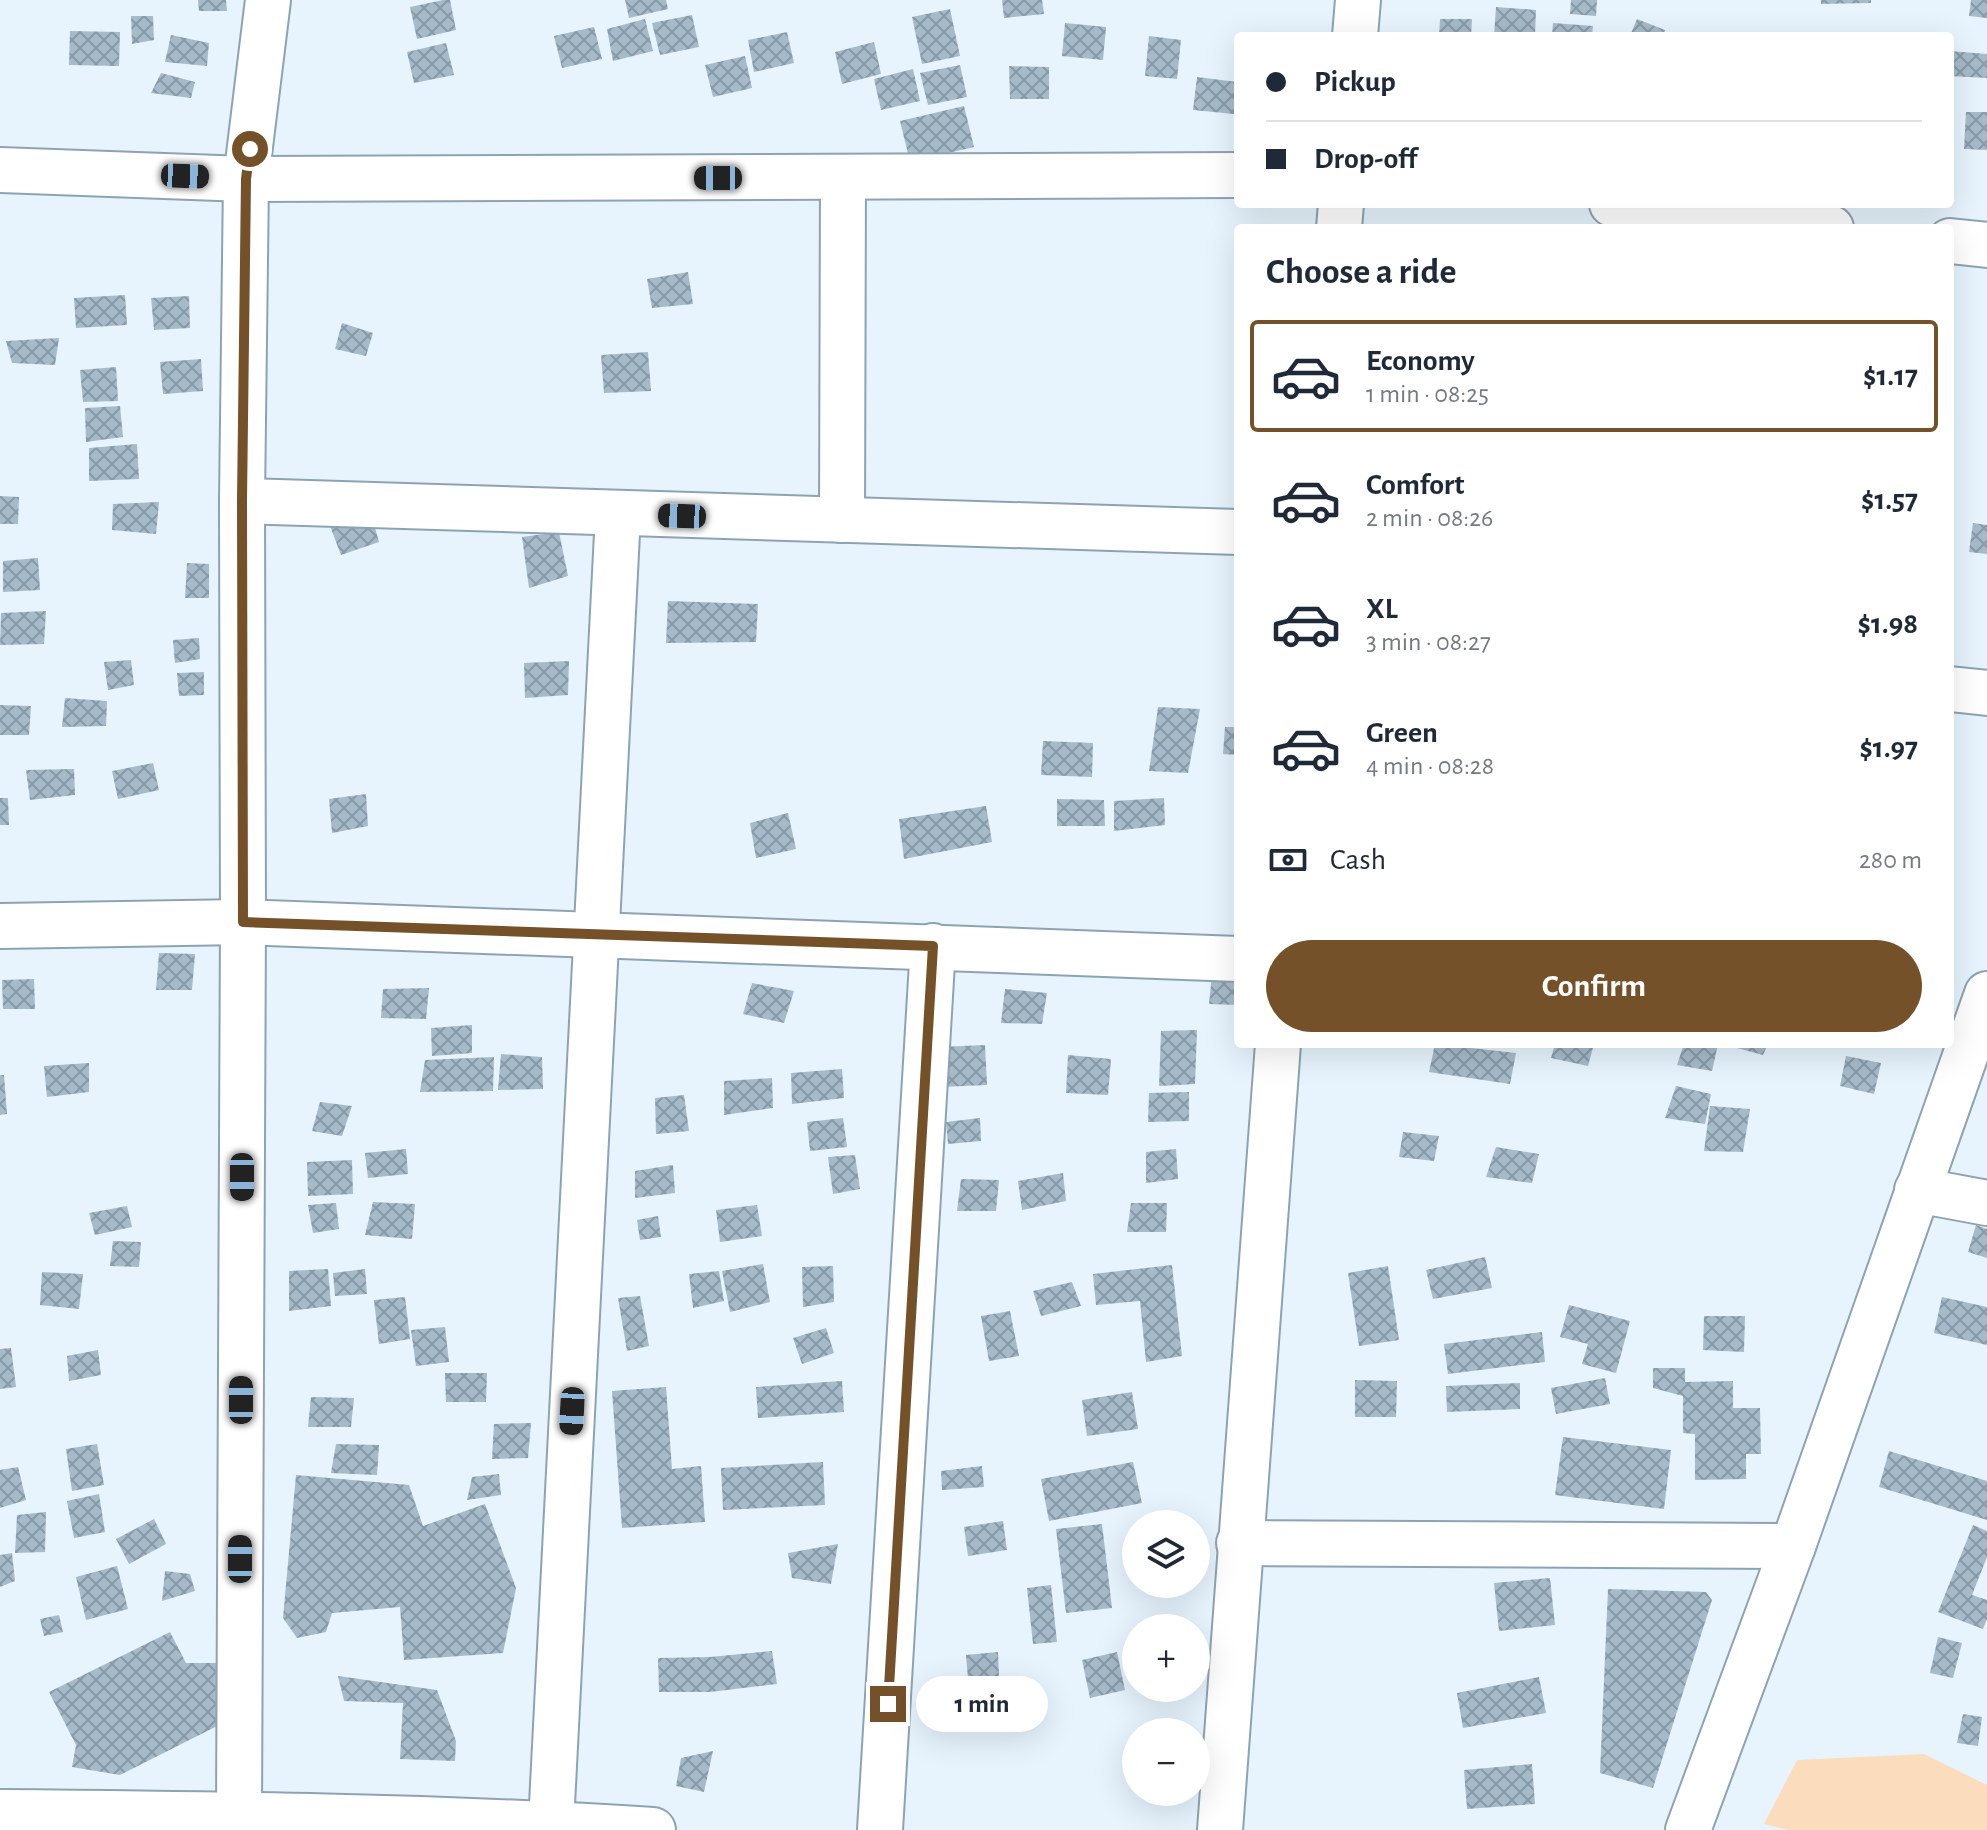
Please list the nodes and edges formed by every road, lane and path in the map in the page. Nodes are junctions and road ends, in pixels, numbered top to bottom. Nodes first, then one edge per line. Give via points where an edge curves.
1 (268, 0) edge
2 (1358, 0) edge
3 (1355, 32) edge
4 (0, 170) edge
5 (1234, 175) edge
6 (843, 177) junction
7 (246, 179) junction
8 (1648, 208) edge
9 (1794, 224) edge
10 (1954, 241) edge
11 (1987, 245) edge
12 (242, 501) junction
13 (618, 514) junction
14 (842, 520) junction
15 (1234, 532) edge
16 (1954, 689) edge
17 (1987, 693) edge
18 (243, 922) junction
19 (0, 926) edge
20 (596, 935) junction
21 (933, 946) junction
22 (1234, 959) edge
23 (1972, 1008) edge
24 (1278, 1048) edge
25 (1917, 1190) junction
26 (1987, 1203) edge
27 (1239, 1543) junction
28 (1793, 1546) junction
29 (0, 1812) edge
30 (238, 1822) edge
31 (551, 1824) junction
32 (653, 1830) edge
33 (880, 1830) edge
34 (1220, 1830) edge
35 (1688, 1830) edge

1 - 7 street
2 - 3 street
4 - 7 street
5 - 6 street
6 - 7 street
6 - 14 street
7 - 12 street
8 - 9 street
10 - 11 street
12 - 13 street
12 - 18 street
13 - 14 street
13 - 20 street
14 - 15 street
16 - 17 street
18 - 19 street
18 - 20 street
18 - 30 street
20 - 21 street
20 - 31 street
21 - 22 street
21 - 33 street
23 - 25 street
24 - 27 street
25 - 26 street
25 - 28 street
27 - 28 street
27 - 34 street
28 - 35 street
29 - 30 street
30 - 31 street
31 - 32 street

